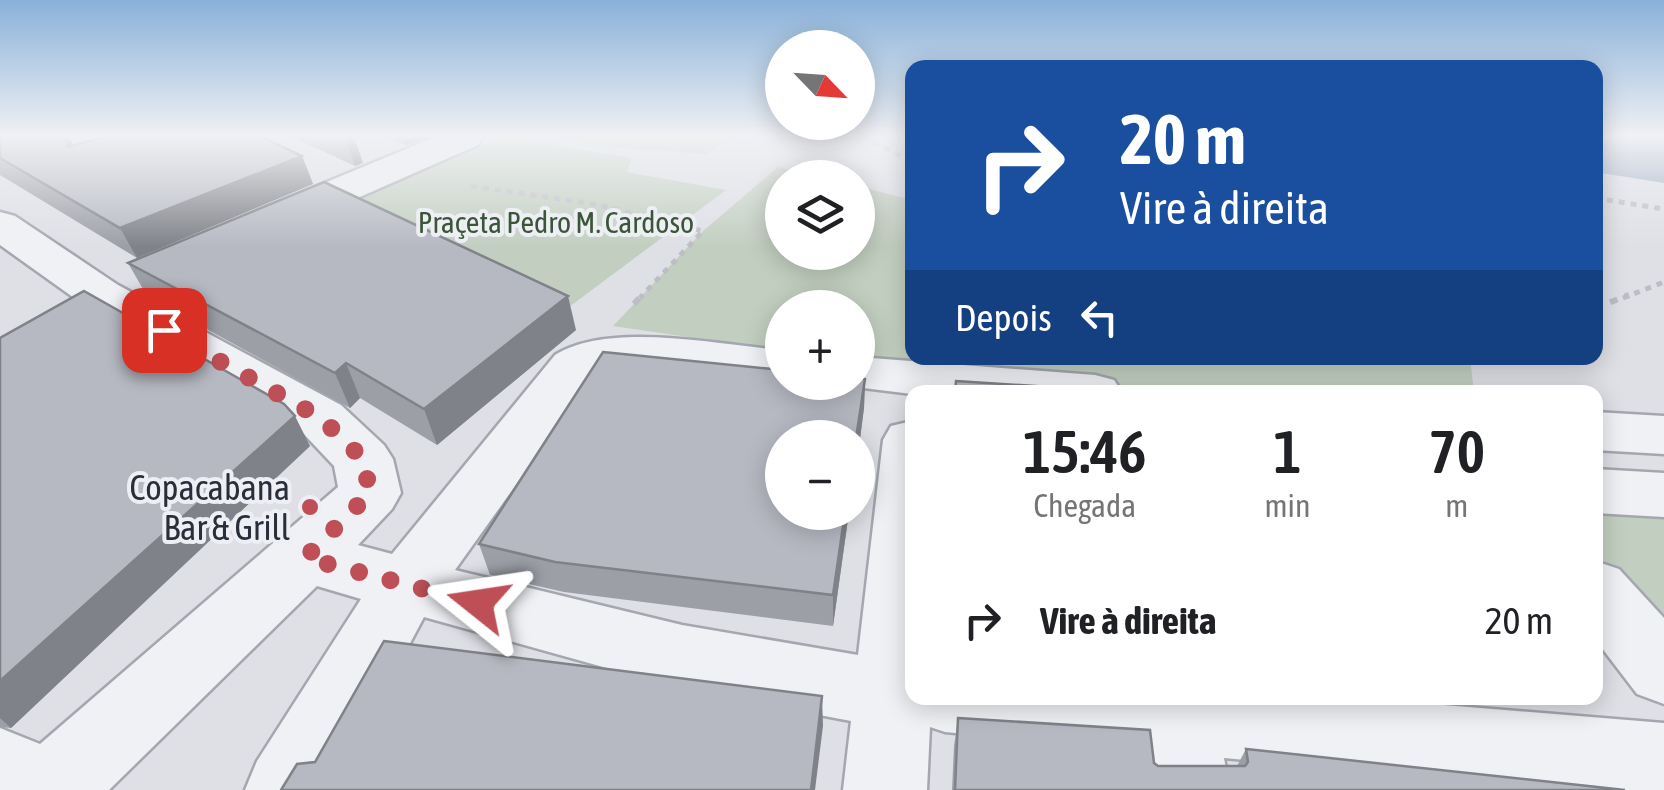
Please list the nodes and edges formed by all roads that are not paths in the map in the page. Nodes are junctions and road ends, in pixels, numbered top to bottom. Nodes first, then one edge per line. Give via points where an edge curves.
1 (359, 174) edge
2 (0, 225) edge
3 (244, 232) edge
4 (119, 287) junction
5 (50, 324) edge
6 (765, 365) edge
7 (875, 381) edge
8 (905, 398) edge
9 (1603, 431) edge
10 (1664, 435) edge
11 (1603, 491) edge
12 (1664, 495) edge
13 (305, 558) junction
14 (407, 584) junction
15 (1603, 598) edge
16 (1664, 671) edge
17 (905, 693) edge
18 (913, 705) edge
19 (961, 705) edge
20 (1183, 754) edge
21 (1664, 761) edge
22 (0, 767) edge
23 (50, 790) edge
24 (288, 790) edge
25 (885, 790) edge

1 - 3 street
2 - 4 street
4 - 5 street
4 - 13 street via 321,418 363,459 370,493
6 - 14 street via 610,351 591,355 574,366
7 - 8 street
9 - 10 street
11 - 12 street
13 - 14 street
13 - 23 street
14 - 17 street via 764,674
14 - 24 street
15 - 16 street
18 - 25 street
19 - 20 street
20 - 21 street
22 - 23 street

